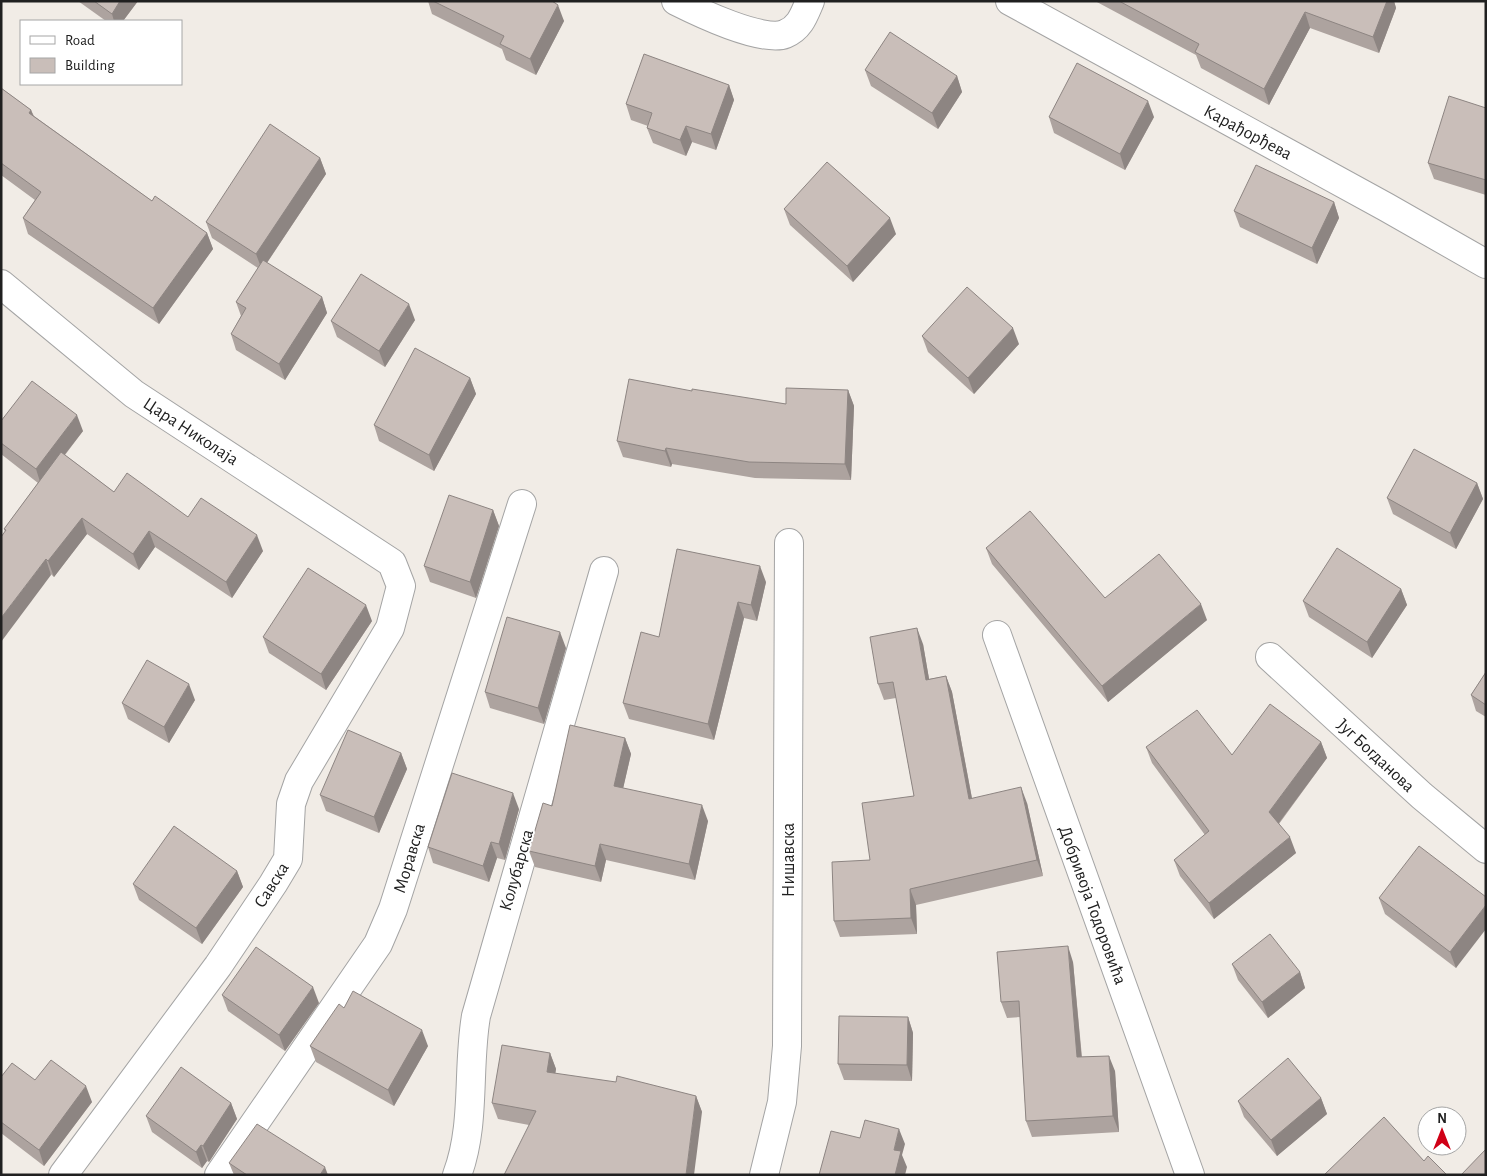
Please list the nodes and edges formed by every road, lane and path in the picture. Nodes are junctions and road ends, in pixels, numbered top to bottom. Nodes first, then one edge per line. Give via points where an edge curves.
1 (676, 1) edge
2 (810, 1) edge
3 (1010, 1) edge
4 (1486, 264) edge
5 (1, 284) edge
6 (522, 504) dead end
7 (789, 543) dead end
8 (392, 563) joint
9 (604, 571) dead end
10 (997, 636) dead end
11 (1270, 657) dead end
12 (1486, 849) edge
13 (62, 1175) edge
14 (219, 1175) edge
15 (457, 1175) edge
16 (764, 1175) edge
17 (1190, 1175) edge

1 - 2 street via 764,36 784,34 800,24
3 - 4 street, Карађорђева
5 - 8 street, Цара Николаја via 134,394
6 - 14 street, Моравска via 393,909 378,944
7 - 16 street, Нишавска via 787,1046 782,1102
8 - 13 street, Савска via 401,586 394,616 299,781 291,804 288,859 218,966
9 - 15 street, Колубарска via 476,1016 472,1036 466,1152
10 - 17 street, Добривоја Тодоровића
11 - 12 street, Југ Богданова via 1422,796

